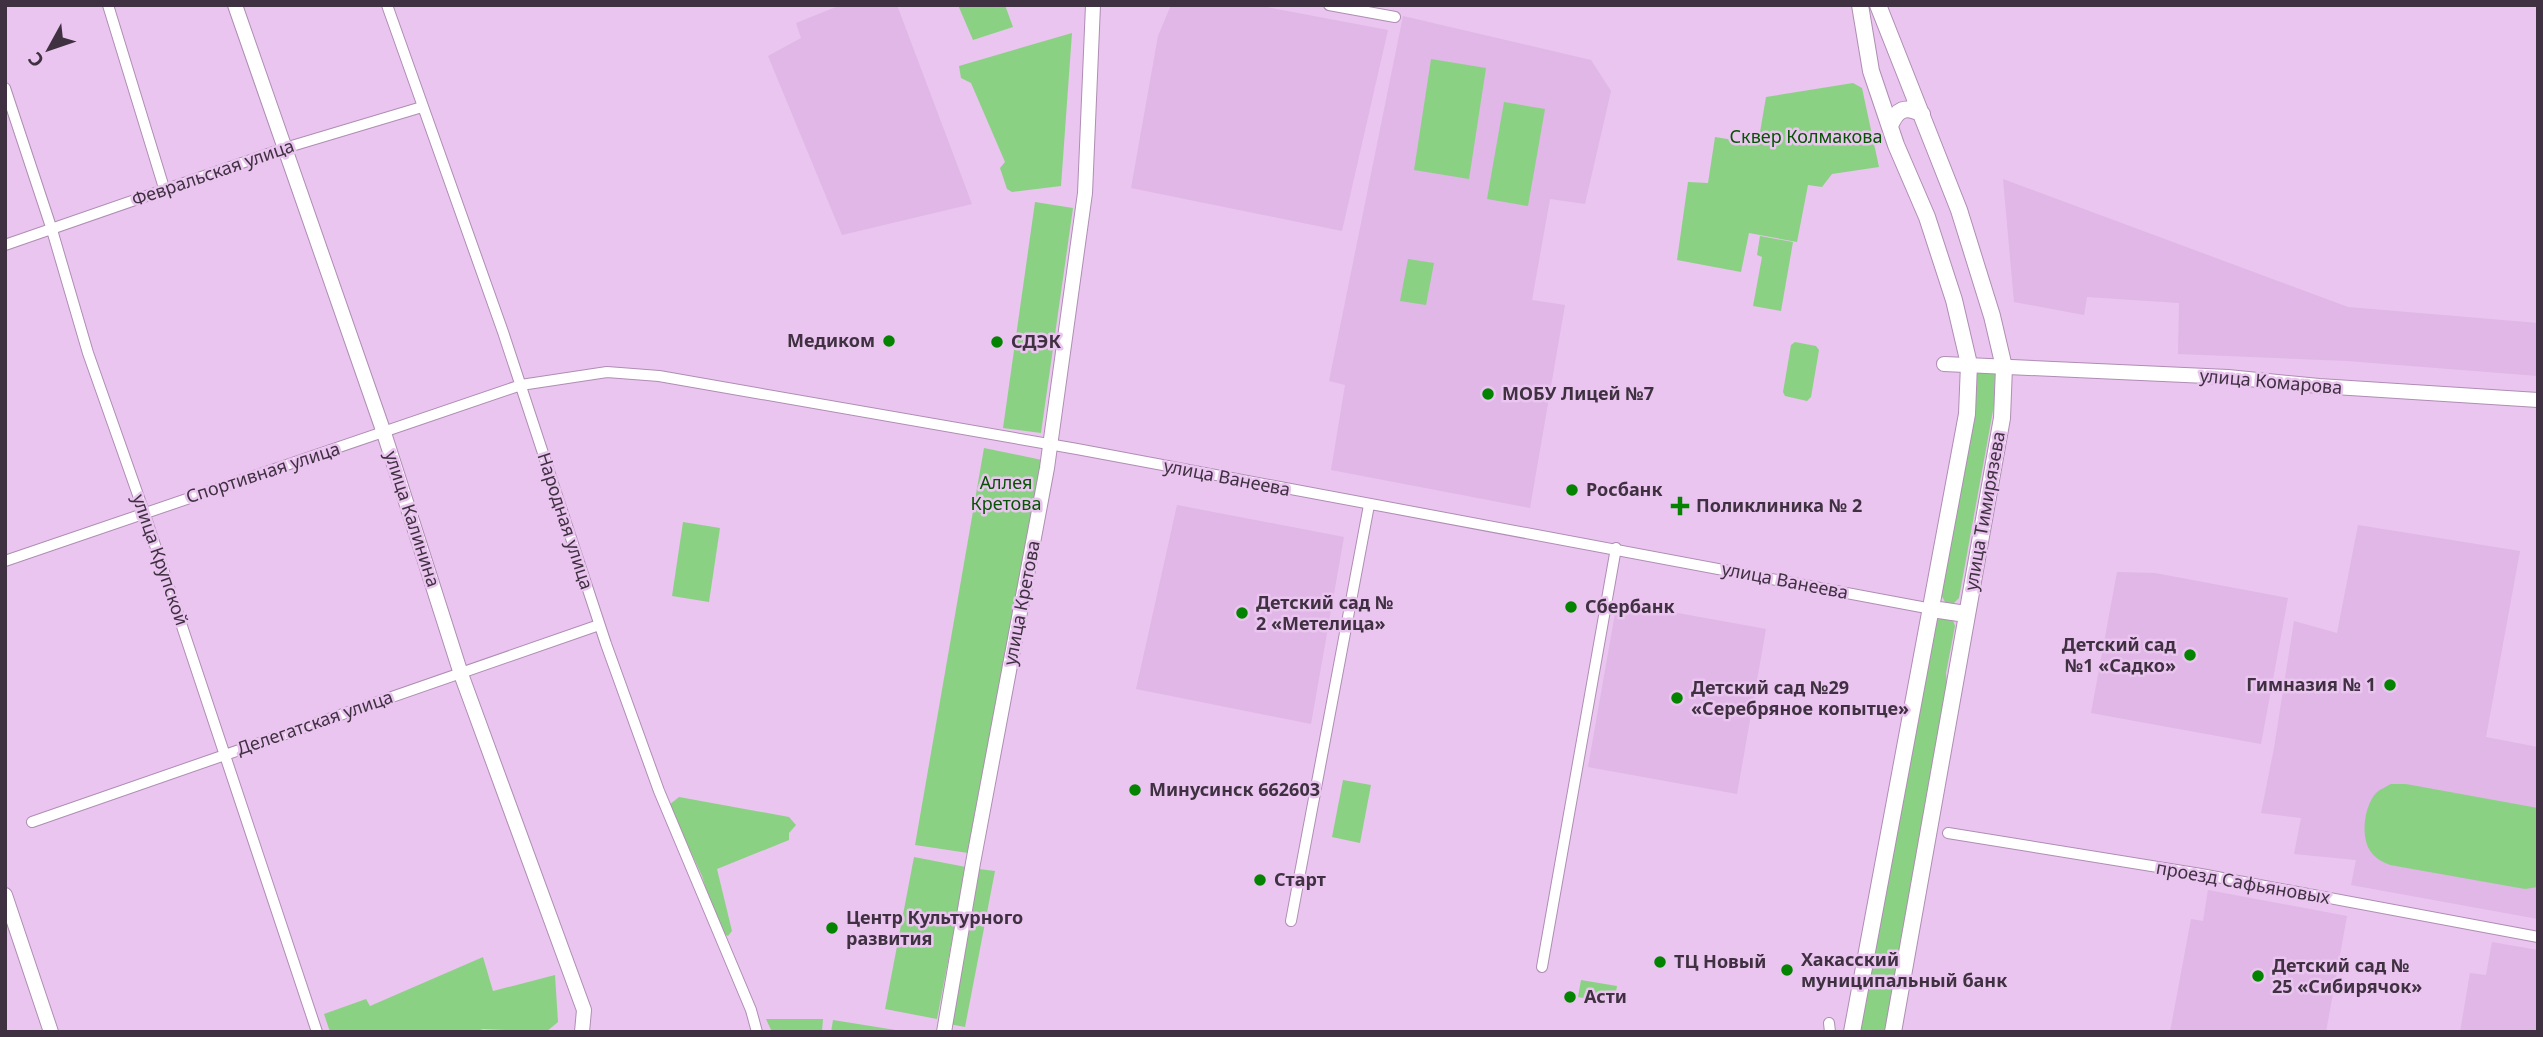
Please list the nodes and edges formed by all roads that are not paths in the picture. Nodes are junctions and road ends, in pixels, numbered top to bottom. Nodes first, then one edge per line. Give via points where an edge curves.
1 (108, 5) edge
2 (235, 5) edge
3 (387, 5) edge
4 (1093, 5) edge
5 (1329, 5) edge
6 (1860, 5) edge
7 (1878, 5) edge
8 (1395, 17) dead end
9 (5, 89) edge
10 (422, 107) junction
11 (1922, 114) junction
12 (1890, 126) junction
13 (285, 148) junction
14 (164, 188) junction
15 (52, 230) junction
16 (5, 245) edge
17 (1944, 364) dead end
18 (1969, 364) junction
19 (2004, 367) junction
20 (521, 385) junction
21 (2538, 400) edge
22 (384, 433) junction
23 (1049, 444) junction
24 (1369, 505) junction
25 (145, 512) junction
26 (1616, 548) junction
27 (5, 561) edge
28 (1932, 609) junction
29 (1966, 614) junction
30 (599, 625) junction
31 (461, 674) junction
32 (225, 754) junction
33 (32, 822) dead end
34 (1948, 833) dead end
35 (5, 895) edge
36 (1291, 921) dead end
37 (2538, 937) edge
38 (1542, 967) dead end
39 (51, 1032) edge
40 (317, 1032) edge
41 (582, 1032) edge
42 (758, 1032) edge
43 (944, 1032) edge
44 (1852, 1032) edge
45 (1893, 1032) edge

1 - 14 street
2 - 13 street, улица Калинина
3 - 10 street, Народная улица
4 - 23 street, улица Кретова via 1085,193
5 - 8 street
6 - 12 main road, улица Тимирязева via 1871,72
7 - 11 main road, улица Тимирязева
9 - 15 street, улица Крупской
10 - 13 street, Февральская улица
10 - 20 street, Народная улица
11 - 12 main road via 1902,110
11 - 19 main road, улица Тимирязева via 1959,210
12 - 18 main road, улица Тимирязева via 1927,217
13 - 14 street, Февральская улица
13 - 22 street, улица Калинина
14 - 15 street, Февральская улица
15 - 16 street, Февральская улица
15 - 25 street, улица Крупской via 88,353
17 - 18 street, улица Комарова
18 - 19 street, улица Комарова
18 - 28 main road, улица Тимирязева via 1967,414
19 - 21 street, улица Комарова via 2228,377
19 - 29 main road, улица Тимирязева via 2002,418
20 - 22 street, Спортивная улица
20 - 23 street, улица Ванеева via 607,372 659,376
20 - 30 street, Народная улица
22 - 25 street, Спортивная улица
22 - 31 street, улица Калинина
23 - 24 street, улица Ванеева
23 - 43 street, улица Кретова
24 - 26 street, улица Ванеева
24 - 36 street
25 - 27 street, Спортивная улица
25 - 32 street, улица Крупской
26 - 28 street, улица Ванеева
26 - 38 street
28 - 29 main road
28 - 44 main road, улица Тимирязева
29 - 45 main road, улица Тимирязева
30 - 31 street, Делегатская улица
30 - 42 street, Народная улица via 659,790
31 - 32 street, Делегатская улица
31 - 41 street, улица Калинина via 584,1010
32 - 33 street, Делегатская улица
32 - 40 street, улица Крупской
34 - 37 street, проезд Сафьяновых via 2201,874
35 - 39 street

